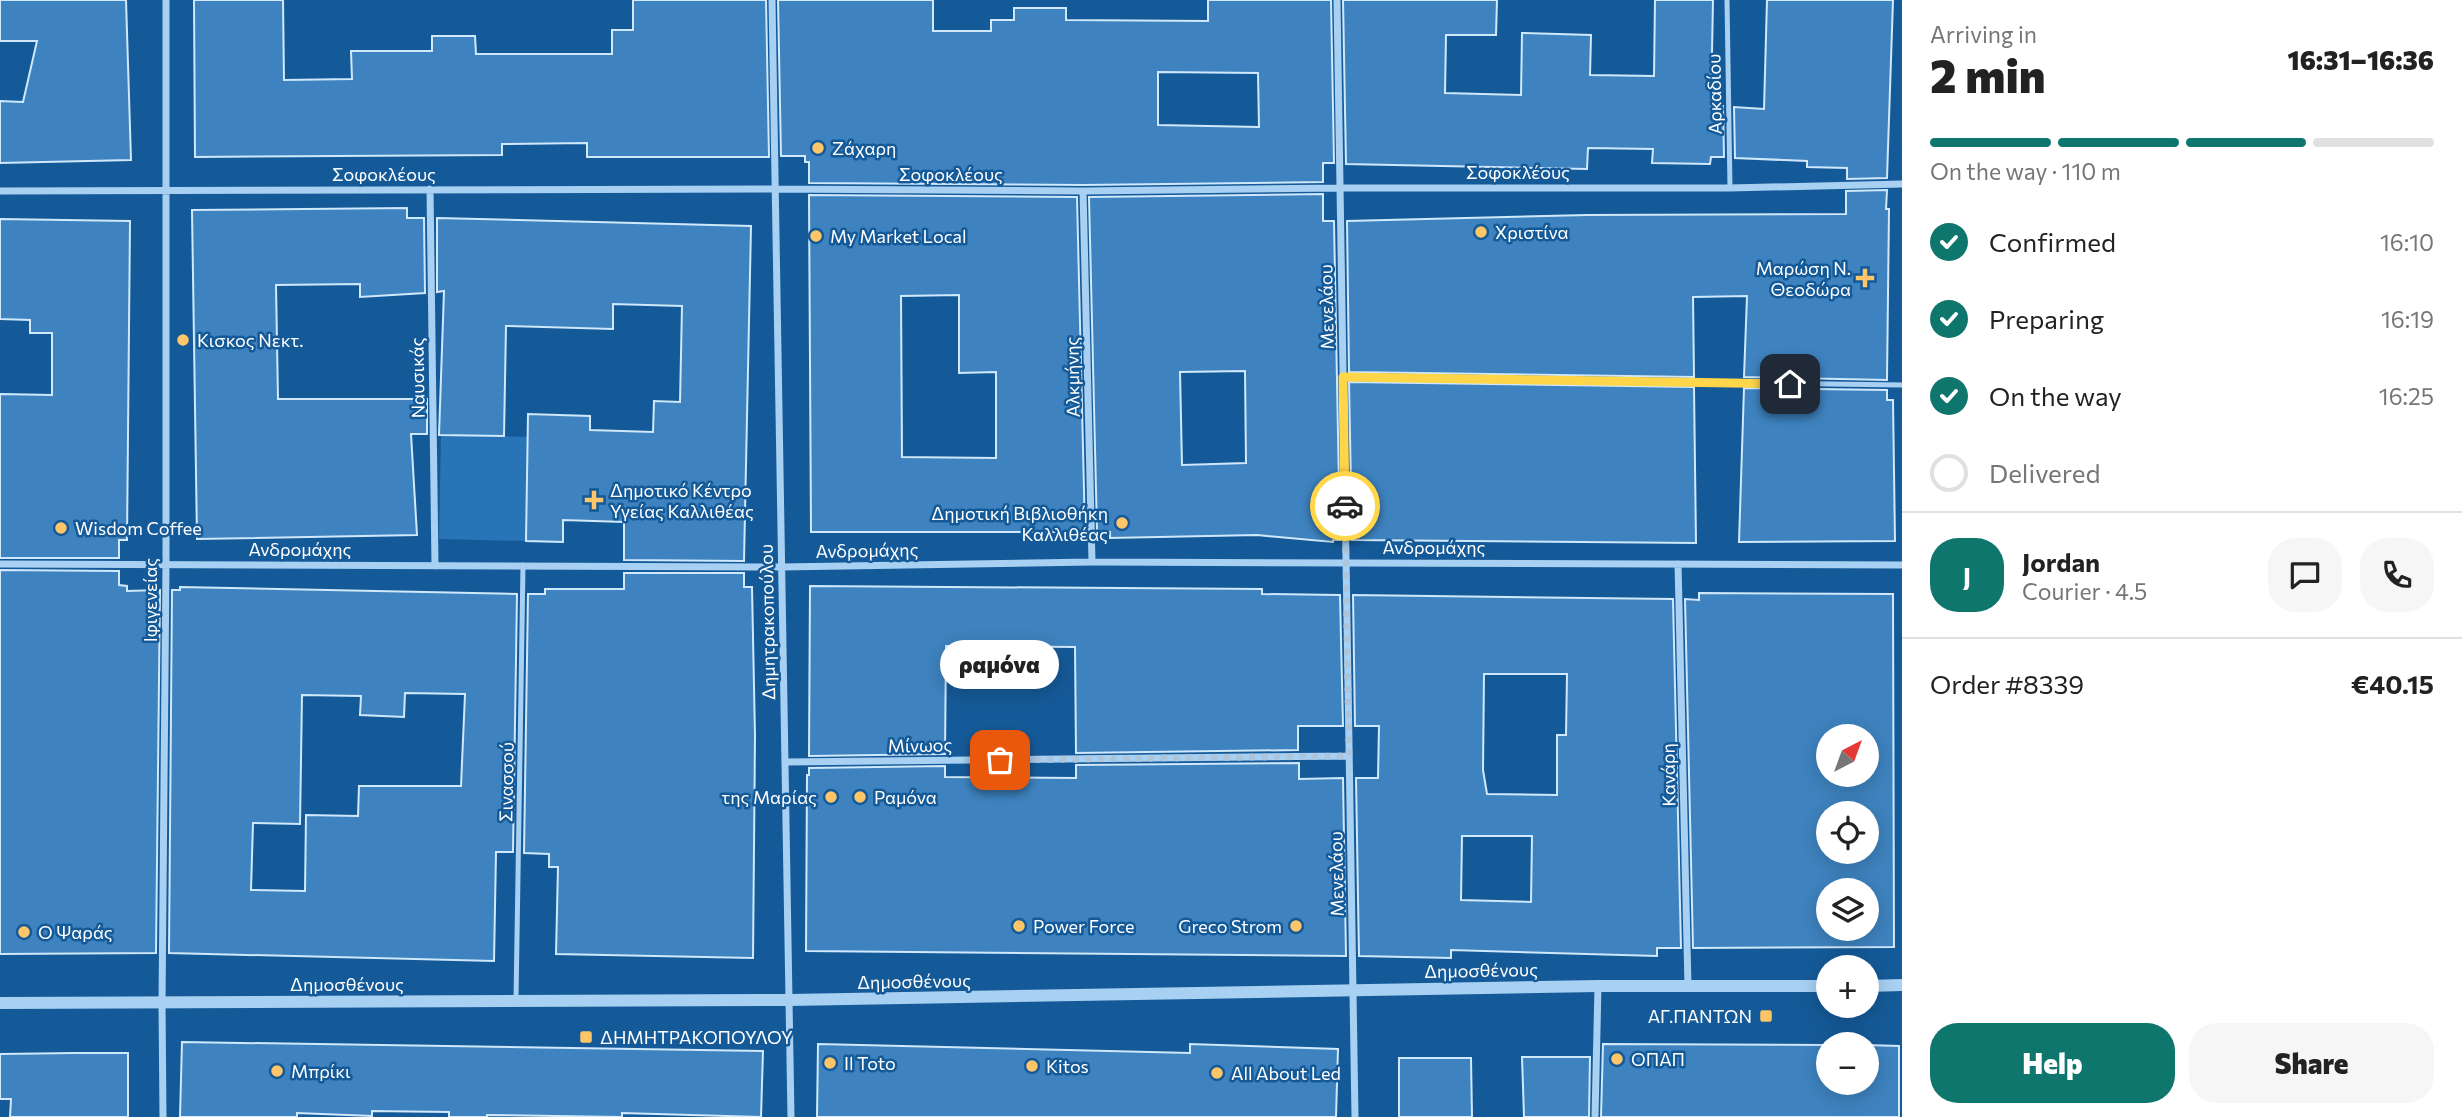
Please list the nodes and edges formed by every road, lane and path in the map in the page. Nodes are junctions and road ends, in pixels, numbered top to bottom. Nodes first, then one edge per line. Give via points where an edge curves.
1 (166, 0) edge
2 (772, 0) edge
3 (1337, 0) edge
4 (1727, 0) edge
5 (1902, 184) edge
6 (1340, 188) junction
7 (1730, 188) junction
8 (430, 189) junction
9 (775, 189) junction
10 (0, 191) edge
11 (166, 191) junction
12 (1083, 191) junction
13 (1343, 377) junction
14 (1902, 385) edge
15 (1092, 562) junction
16 (1346, 563) junction
17 (1678, 564) junction
18 (0, 565) edge
19 (166, 565) junction
20 (523, 565) junction
21 (1902, 565) edge
22 (435, 566) junction
23 (781, 567) junction
24 (1349, 756) junction
25 (785, 762) junction
26 (1902, 985) edge
27 (1598, 986) junction
28 (1688, 986) junction
29 (1816, 986) edge
30 (1879, 986) edge
31 (1353, 990) junction
32 (516, 1000) junction
33 (789, 1000) junction
34 (0, 1003) edge
35 (162, 1003) junction
36 (163, 1117) edge
37 (790, 1117) edge
38 (1355, 1117) edge
39 (1595, 1117) edge

1 - 11 street, Ιφιγενείας
2 - 9 street, Δημητρακοπούλου
3 - 6 street, Μενελάου
4 - 7 lane, Αρκαδίου
5 - 7 street, Σοφοκλέους
6 - 7 street, Σοφοκλέους
6 - 12 street, Σοφοκλέους
6 - 13 street, Μενελάου
8 - 9 street, Σοφοκλέους
8 - 11 street, Σοφοκλέους
8 - 22 street, Ναυσικάς
9 - 12 street, Σοφοκλέους
9 - 23 street, Δημητρακοπούλου
10 - 11 street, Σοφοκλέους
11 - 19 street, Ιφιγενείας
12 - 15 street, Αλκμήνης
13 - 14 lane
13 - 16 street, Μενελάου
15 - 16 street, Ανδρομάχης
15 - 23 street, Ανδρομάχης
16 - 17 street, Ανδρομάχης
16 - 24 street, Μενελάου
17 - 21 street, Ανδρομάχης
17 - 28 street, Κανάρη
18 - 19 street, Ανδρομάχης
19 - 22 street, Ανδρομάχης
19 - 35 street, Ιφιγενείας
20 - 22 street, Ανδρομάχης
20 - 23 street, Ανδρομάχης
20 - 32 lane, Σινασσού
23 - 25 street, Δημητρακοπούλου
24 - 25 street, Μίνωος
24 - 31 street, Μενελάου
25 - 33 street, Δημητρακοπούλου
26 - 30 street
27 - 28 street, Δημοσθένους
27 - 31 street, Δημοσθένους
27 - 39 street
28 - 29 street, Δημοσθένους
31 - 33 street, Δημοσθένους
31 - 38 street, Μενελάου
32 - 33 street, Δημοσθένους
32 - 35 street, Δημοσθένους
33 - 37 street, Δημητρακοπούλου
34 - 35 street, Δημοσθένους
35 - 36 street, Ιφιγενείας

